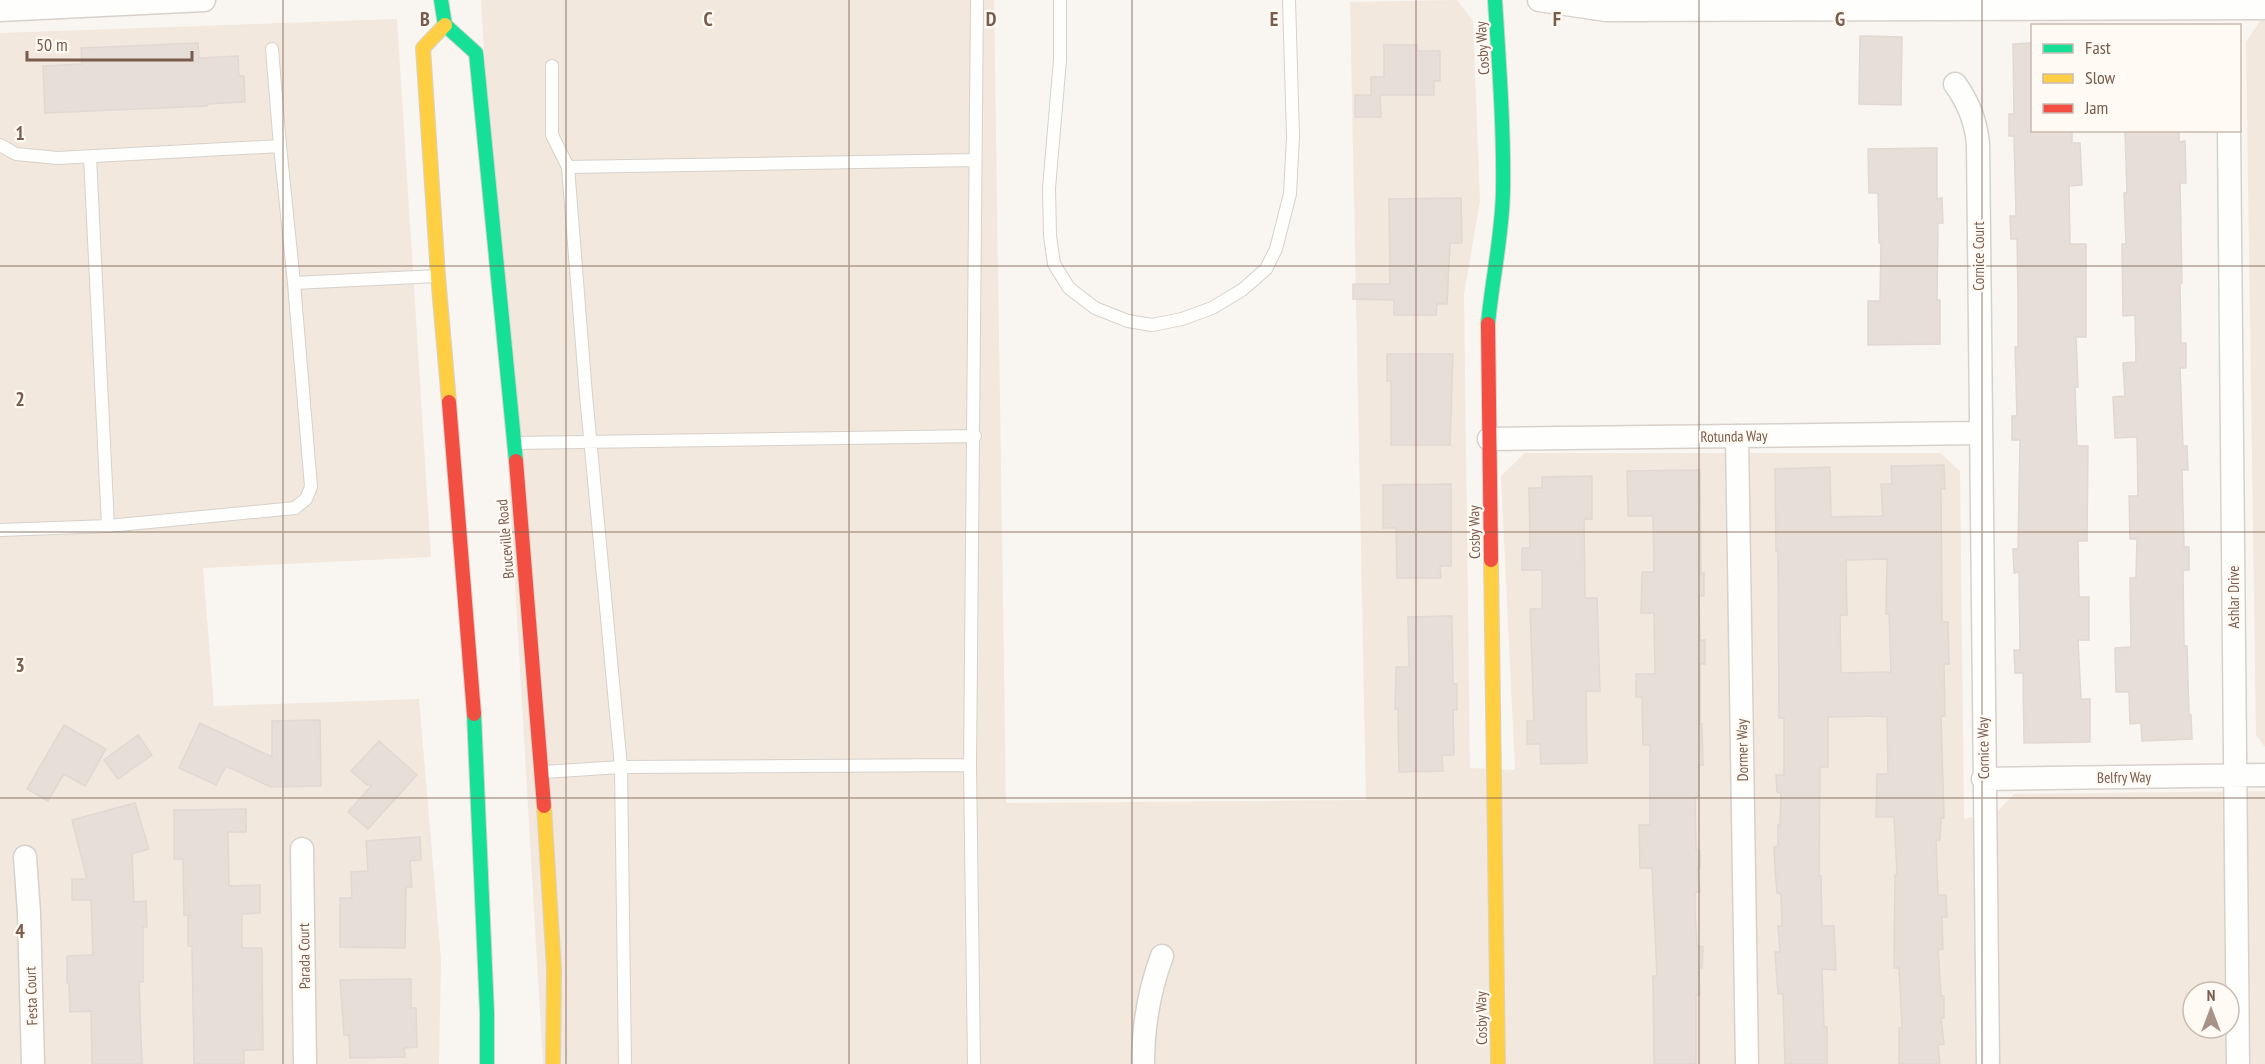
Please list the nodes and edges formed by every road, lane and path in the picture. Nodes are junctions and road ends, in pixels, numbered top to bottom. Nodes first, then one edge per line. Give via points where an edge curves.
1 (204, 0) edge
2 (441, 0) edge
3 (977, 0) edge
4 (1060, 0) edge
5 (1288, 0) edge
6 (1495, 0) edge
7 (1539, 0) edge
8 (2265, 8) edge
9 (0, 10) edge
10 (2228, 17) edge
11 (446, 25) junction
12 (272, 49) dead end
13 (552, 66) dead end
14 (1955, 84) dead end
15 (2229, 132) edge
16 (0, 145) edge
17 (280, 146) junction
18 (90, 157) junction
19 (975, 160) junction
20 (568, 167) junction
21 (438, 276) junction
22 (294, 283) junction
23 (1979, 433) junction
24 (1737, 435) junction
25 (975, 436) junction
26 (1490, 439) junction
27 (590, 441) junction
28 (513, 443) junction
29 (108, 526) junction
30 (0, 530) edge
31 (970, 765) junction
32 (621, 767) junction
33 (542, 772) junction
34 (2234, 775) junction
35 (2265, 775) edge
36 (1983, 779) junction
37 (302, 849) dead end
38 (24, 857) dead end
39 (1162, 956) dead end
40 (33, 1064) edge
41 (305, 1064) edge
42 (487, 1064) edge
43 (553, 1064) edge
44 (625, 1064) edge
45 (974, 1064) edge
46 (1143, 1064) edge
47 (1498, 1064) edge
48 (1747, 1064) edge
49 (1988, 1064) edge
50 (2238, 1064) edge

1 - 9 street
2 - 11 main road
3 - 19 lane
4 - 5 lane via 1060,60 1049,188 1054,264 1069,288 1095,308 1128,321 1152,325 1212,308 1242,290 1266,269 1276,249 1290,194 1293,137
6 - 26 main road, Cosby Way via 1503,193 1489,308
7 - 10 street via 1606,10
8 - 10 street
11 - 21 main road via 423,48
11 - 28 main road, Bruceville Road via 476,53
12 - 17 lane
13 - 20 lane via 552,135
14 - 23 street, Cornice Court via 1970,108 1977,138
15 - 34 street, Ashlar Drive
16 - 18 lane via 16,154
17 - 18 lane
17 - 22 lane
18 - 29 lane
19 - 20 lane
19 - 25 lane
20 - 27 lane
21 - 22 lane
21 - 42 main road via 472,673
22 - 29 lane via 312,487 306,499 295,508
23 - 24 street, Rotunda Way
23 - 36 street, Cornice Way
24 - 26 street, Rotunda Way
24 - 48 street, Dormer Way
25 - 27 lane
25 - 31 lane
26 - 47 main road, Cosby Way
27 - 28 lane
27 - 32 lane
28 - 33 main road, Bruceville Road
29 - 30 lane
31 - 32 lane
31 - 45 lane
32 - 33 lane
32 - 44 lane
33 - 43 main road, Bruceville Road via 554,969
34 - 35 street, Belfry Way
34 - 36 street, Belfry Way
34 - 50 street, Ashlar Drive
36 - 49 street, Cornice Way
37 - 41 street, Parada Court
38 - 40 street, Festa Court
39 - 46 street via 1148,1002

